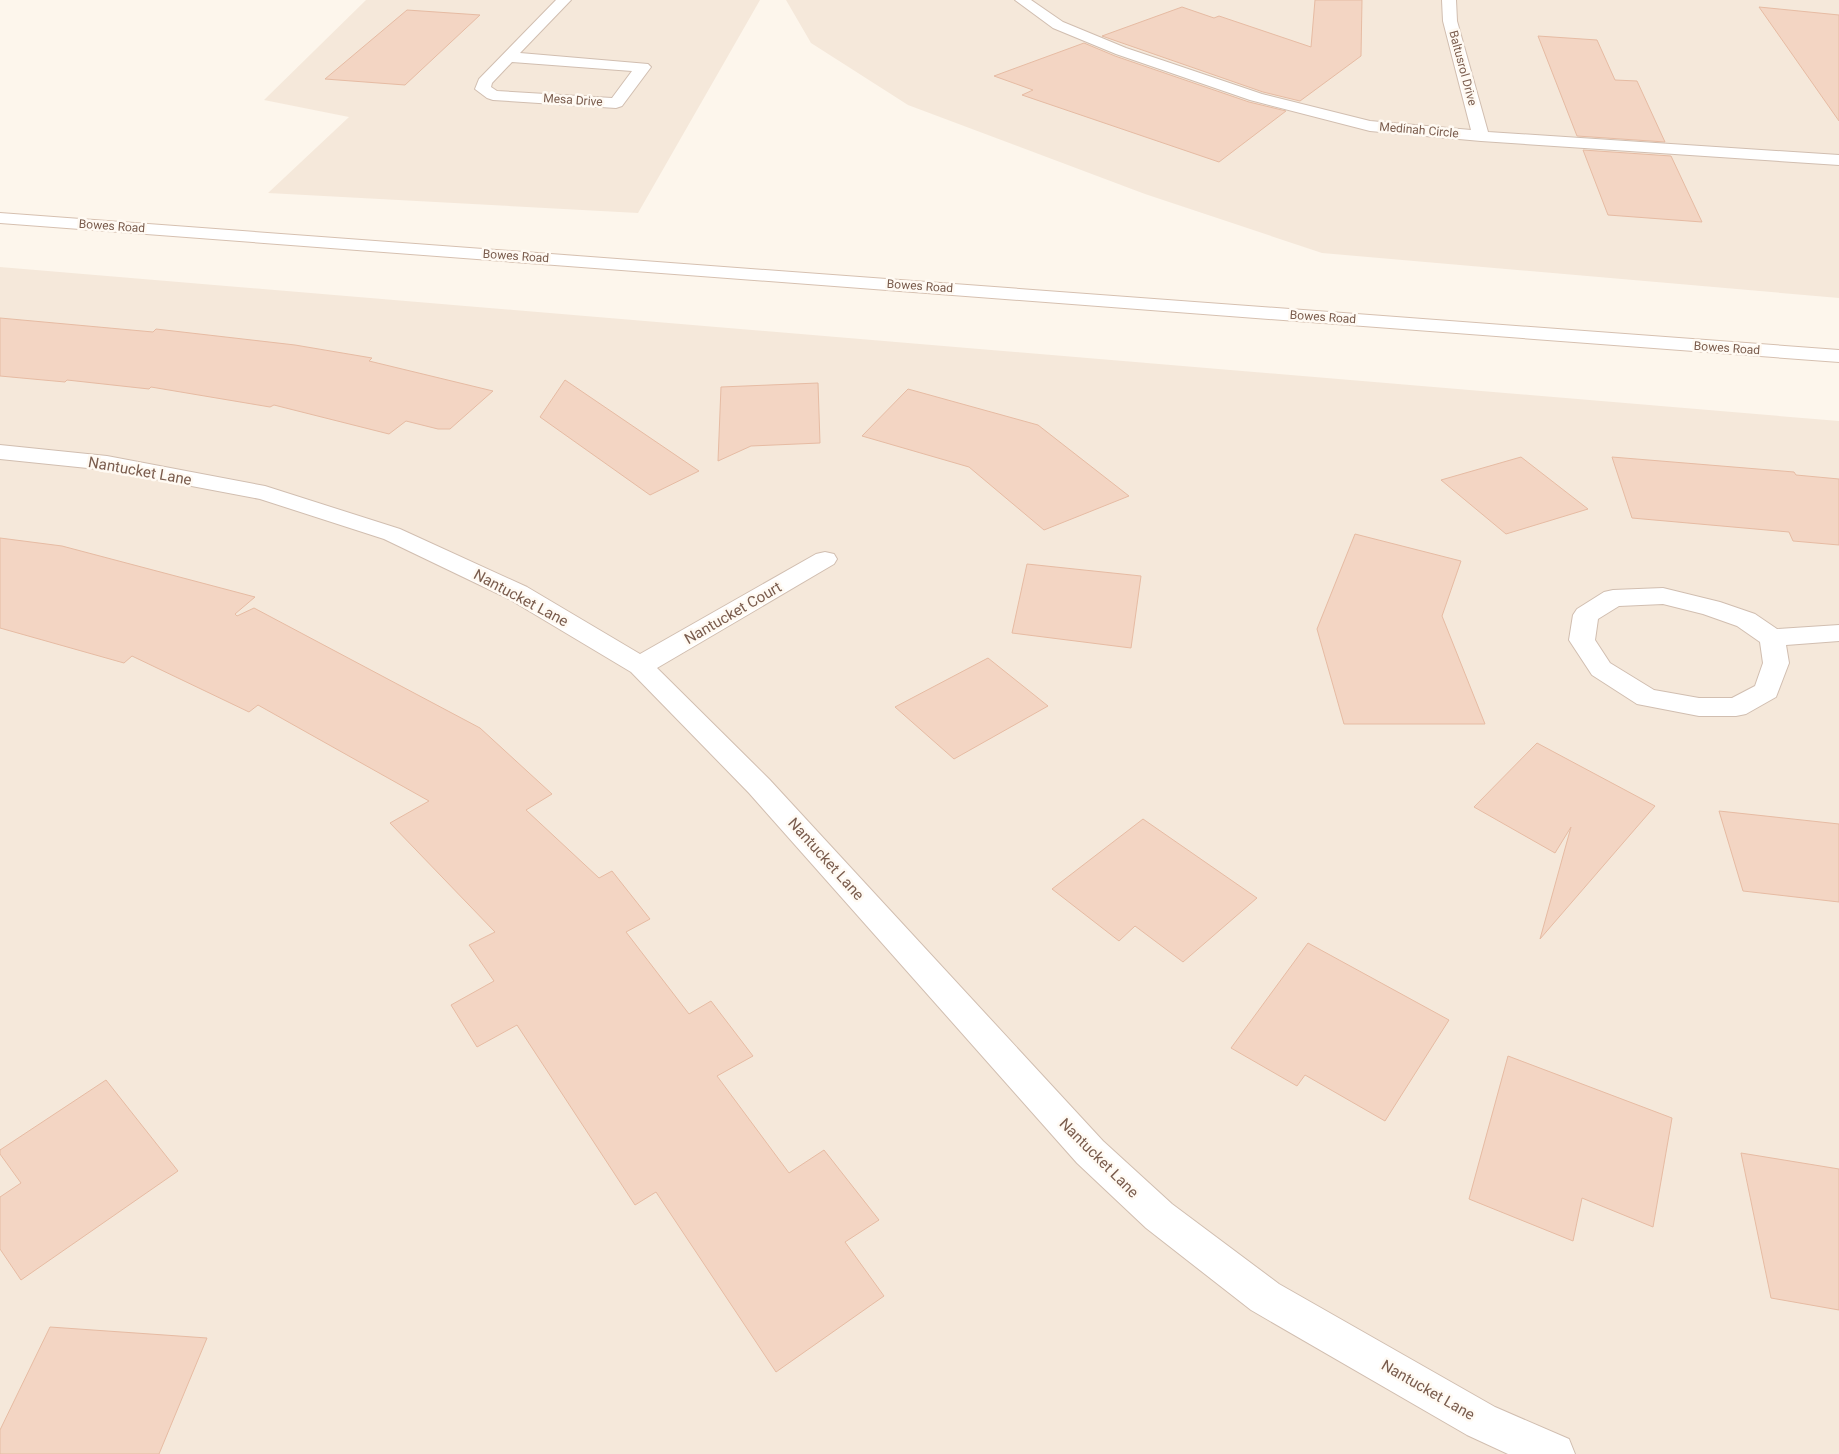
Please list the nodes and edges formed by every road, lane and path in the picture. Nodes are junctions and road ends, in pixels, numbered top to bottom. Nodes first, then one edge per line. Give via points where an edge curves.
1 (564, 0) edge
2 (1022, 0) edge
3 (1449, 0) edge
4 (508, 58) junction
5 (1481, 136) junction
6 (1839, 160) edge
7 (0, 218) edge
8 (1839, 356) edge
9 (0, 452) edge
10 (825, 559) dead end
11 (1839, 633) edge
12 (1772, 638) junction
13 (640, 666) junction
14 (1554, 1454) edge

1 - 4 street, Mesa Drive
2 - 5 street, Medinah Circle via 1058,25 1103,44 1256,97 1370,126
3 - 5 street, Baltusrol Drive via 1450,21
4 - 4 street, Mesa Drive via 484,82 483,89 493,95 616,103 642,67
5 - 6 street, Medinah Circle
7 - 8 street, Bowes Road
9 - 13 street, Nantucket Lane via 107,463 265,494 392,534 518,593
10 - 13 street, Nantucket Court
11 - 12 street
12 - 12 street via 1776,663 1767,691 1736,707 1699,707 1647,698 1601,669 1582,640 1586,615 1613,598 1663,596 1746,620
13 - 14 street, Nantucket Lane via 759,786 1090,1152 1159,1216 1266,1297 1481,1420

